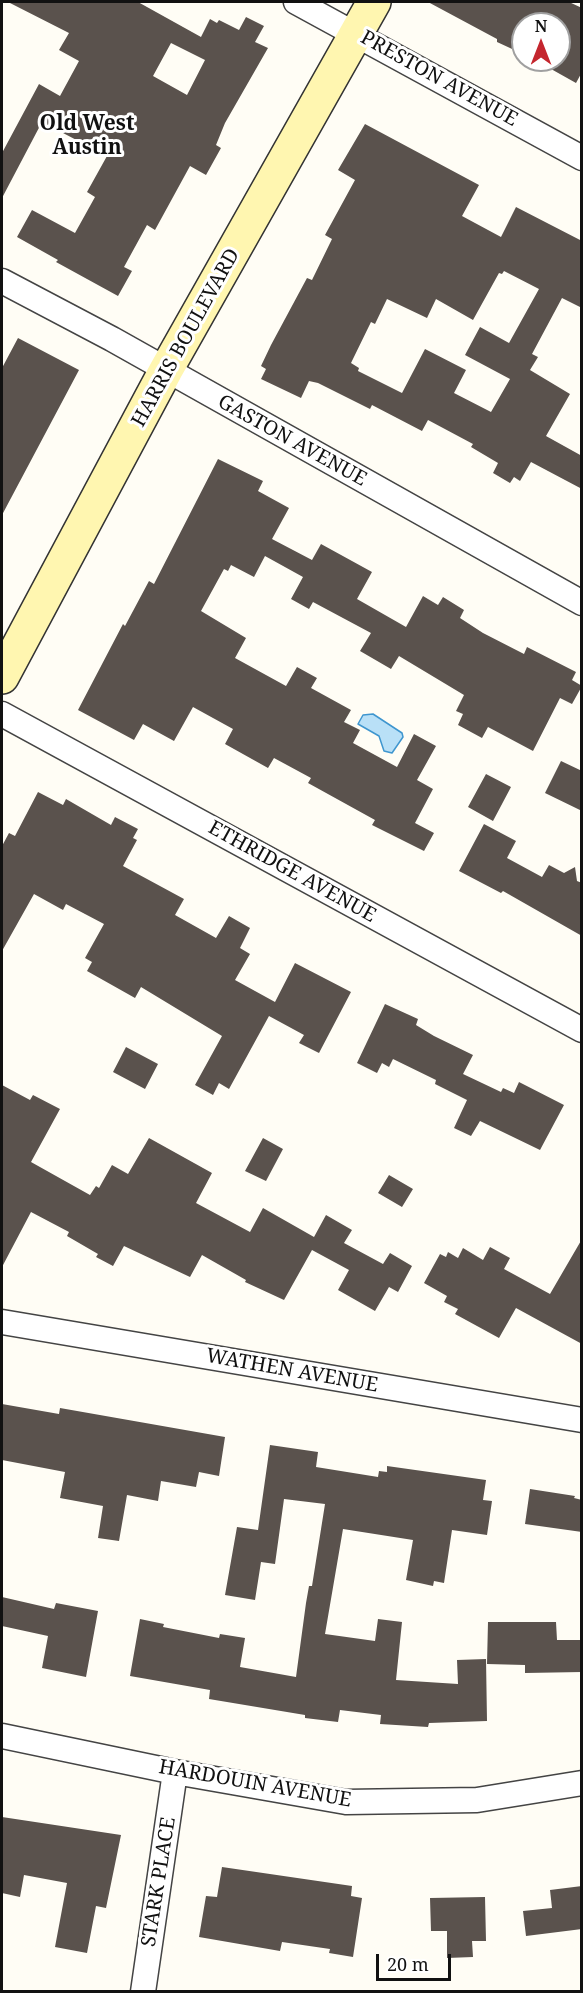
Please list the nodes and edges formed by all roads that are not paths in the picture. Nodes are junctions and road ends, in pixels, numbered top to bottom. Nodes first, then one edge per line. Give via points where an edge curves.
1 (296, 2) edge
2 (374, 2) edge
3 (357, 34) junction
4 (582, 158) edge
5 (2, 281) edge
6 (166, 370) junction
7 (582, 603) edge
8 (2, 677) edge
9 (2, 714) edge
10 (582, 1030) edge
11 (2, 1322) edge
12 (582, 1420) edge
13 (2, 1736) edge
14 (176, 1772) junction
15 (582, 1783) edge
16 (142, 1992) edge

1 - 3 street, PRESTON AVENUE
2 - 3 street, HARRIS BOULEVARD
3 - 4 street, PRESTON AVENUE
3 - 6 street, HARRIS BOULEVARD
5 - 6 street, GASTON AVENUE
6 - 7 street, GASTON AVENUE
6 - 8 street, HARRIS BOULEVARD
9 - 10 street, ETHRIDGE AVENUE
11 - 12 street, WATHEN AVENUE
13 - 14 street, HARDOUIN AVENUE
14 - 15 street, HARDOUIN AVENUE via 346,1802 477,1800
14 - 16 street, STARK PLACE

